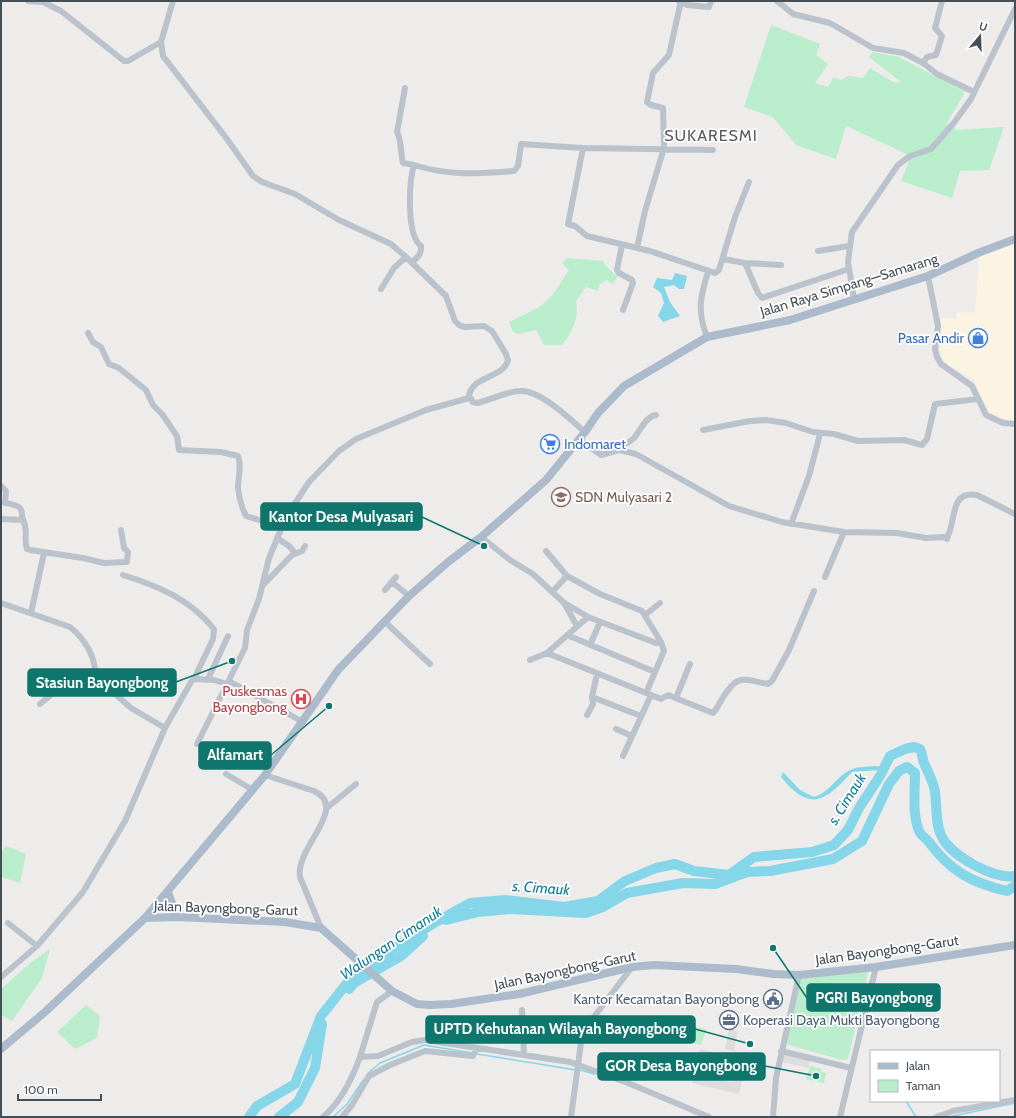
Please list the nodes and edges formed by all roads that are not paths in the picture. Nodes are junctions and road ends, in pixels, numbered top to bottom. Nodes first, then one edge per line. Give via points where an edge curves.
1 (28, 1) edge
2 (173, 1) edge
3 (680, 1) edge
4 (711, 1) edge
5 (777, 1) edge
6 (942, 1) edge
7 (1014, 13) edge
8 (161, 42) junction
9 (923, 63) junction
10 (405, 88) dead end
11 (974, 92) junction
12 (583, 148) junction
13 (664, 148) junction
14 (713, 150) dead end
15 (414, 165) junction
16 (749, 182) dead end
17 (1015, 239) edge
18 (622, 245) junction
19 (849, 246) junction
20 (637, 248) junction
21 (818, 251) dead end
22 (406, 257) junction
23 (723, 259) junction
24 (412, 262) junction
25 (745, 263) junction
26 (781, 265) dead end
27 (849, 269) junction
28 (708, 272) junction
29 (928, 276) junction
30 (381, 289) dead end
31 (854, 299) junction
32 (623, 310) dead end
33 (88, 333) dead end
34 (707, 337) junction
35 (469, 398) junction
36 (978, 399) junction
37 (656, 415) dead end
38 (1015, 424) edge
39 (703, 430) dead end
40 (585, 432) junction
41 (820, 434) junction
42 (579, 439) junction
43 (620, 450) junction
44 (1, 486) edge
45 (1015, 514) edge
46 (1, 519) edge
47 (23, 520) junction
48 (791, 524) junction
49 (282, 528) junction
50 (121, 530) dead end
51 (844, 532) junction
52 (481, 537) junction
53 (277, 538) junction
54 (305, 546) dead end
55 (546, 550) dead end
56 (44, 553) junction
57 (295, 553) junction
58 (123, 575) dead end
59 (567, 576) junction
60 (396, 577) dead end
61 (825, 577) dead end
62 (392, 582) junction
63 (263, 585) junction
64 (385, 590) dead end
65 (814, 591) dead end
66 (552, 592) junction
67 (409, 596) junction
68 (563, 602) junction
69 (1, 603) edge
70 (660, 603) dead end
71 (31, 613) junction
72 (645, 614) junction
73 (588, 617) junction
74 (384, 622) junction
75 (600, 622) junction
76 (577, 626) junction
77 (567, 635) junction
78 (228, 636) dead end
79 (661, 642) junction
80 (590, 645) junction
81 (547, 654) junction
82 (530, 660) dead end
83 (430, 664) dead end
84 (690, 664) dead end
85 (655, 672) junction
86 (597, 674) junction
87 (95, 676) junction
88 (194, 679) junction
89 (208, 679) junction
90 (228, 683) junction
91 (648, 694) junction
92 (592, 697) junction
93 (676, 698) junction
94 (40, 704) dead end
95 (587, 715) dead end
96 (641, 716) junction
97 (303, 722) junction
98 (165, 728) junction
99 (616, 730) dead end
100 (632, 736) junction
101 (197, 744) dead end
102 (624, 756) dead end
103 (226, 774) dead end
104 (265, 775) junction
105 (356, 784) dead end
106 (253, 790) junction
107 (328, 806) junction
108 (168, 892) junction
109 (177, 917) junction
110 (145, 918) junction
111 (8, 923) dead end
112 (321, 928) junction
113 (1015, 945) edge
114 (37, 946) junction
115 (632, 967) junction
116 (876, 967) junction
117 (799, 975) junction
118 (1, 977) edge
119 (392, 991) junction
120 (522, 1010) dead end
121 (477, 1048) junction
122 (1, 1049) edge
123 (781, 1052) junction
124 (524, 1054) junction
125 (360, 1057) junction
126 (578, 1066) junction
127 (851, 1068) junction
128 (1015, 1100) edge
129 (331, 1114) edge
130 (323, 1117) edge
131 (342, 1117) edge
132 (571, 1117) edge
133 (709, 1117) edge
134 (774, 1117) edge
135 (840, 1117) edge
136 (936, 1117) edge

1 - 8 street via 43,2 61,11 124,62
2 - 8 street
3 - 4 street via 687,5 709,7
3 - 13 street via 669,55 653,72 647,99 649,104 663,108
5 - 9 street via 793,14 830,23 873,48 904,53
6 - 9 street via 934,28 942,36 941,43 936,55 927,57
7 - 11 street
8 - 22 street via 163,56 253,176 295,194 339,220 391,244
9 - 11 street via 937,74
10 - 15 street via 397,132 403,163
11 - 19 street via 953,124 931,149 910,156 898,165 852,232
12 - 13 street
12 - 15 street via 521,144 518,166 514,171 483,174 439,172
12 - 18 street via 567,223 583,234
13 - 14 street
13 - 20 street
15 - 24 street via 410,209 415,240 422,249
16 - 23 street via 735,217
17 - 29 main road, Jalan Raya Simpang—Samarang via 978,252
18 - 20 street
18 - 32 street via 617,270 634,283
19 - 21 street
19 - 27 street
20 - 28 street
22 - 24 street
22 - 30 street via 394,268
23 - 25 street
23 - 28 street via 718,272
24 - 35 street via 446,296 455,321 459,325 488,328 496,336 506,354 508,360 505,368 473,386 469,391
25 - 26 street
25 - 27 street via 762,298
27 - 31 street
28 - 34 street via 700,309
29 - 31 main road, Jalan Raya Simpang—Samarang
29 - 36 street via 938,326 935,348 937,357 941,364 972,386
31 - 34 main road, Jalan Raya Simpang—Samarang via 790,320
33 - 49 street via 93,342 100,346 109,364 119,368 146,390 153,405 177,436 179,450 225,452 238,456 238,489 246,516
34 - 40 main road, Jalan Raya Simpang—Samarang via 624,386 598,413
35 - 40 street via 477,403 516,391 530,392
35 - 49 street via 426,410 356,439 339,451 309,482 288,512
36 - 38 street via 986,415 1003,423
36 - 41 street via 935,404 927,439 922,445 904,440 858,441 834,434
37 - 43 street via 650,417 634,438
39 - 41 street via 766,420 786,423
40 - 42 main road, Jalan Raya Simpang—Samarang
41 - 48 street
42 - 43 street via 601,455
42 - 52 main road, Jalan Raya Simpang—Samarang via 546,480
43 - 48 street via 636,454 729,506
44 - 47 street via 6,491 5,503 19,507
45 - 51 street via 970,494 964,495 956,504 947,539 897,533
46 - 47 street
47 - 56 street via 26,523 27,532 24,538 27,549
48 - 51 street
49 - 53 street
50 - 56 street via 123,544 128,552 127,562 104,563
51 - 61 street
52 - 66 street via 533,574
52 - 67 main road, Jalan Raya Simpang—Samarang
53 - 57 street
53 - 63 street
54 - 57 street via 302,551
55 - 59 street
56 - 71 street
57 - 63 street
58 - 88 street via 170,591 214,629 213,639
59 - 66 street
59 - 72 street
60 - 62 street
62 - 64 street
62 - 67 street
63 - 90 street via 248,630 245,648
65 - 93 street via 788,650 770,683 748,678 737,681 713,712
66 - 68 street
67 - 74 main road, Jalan Raya Simpang—Samarang
68 - 73 street
68 - 76 street
69 - 71 street
70 - 72 street
71 - 87 street via 63,623 75,631 93,657
72 - 79 street
73 - 75 street
73 - 76 street
74 - 83 street
74 - 97 main road, Jalan Raya Simpang—Samarang via 338,670
75 - 79 street via 656,643
75 - 80 street
76 - 77 street
77 - 80 street
77 - 81 street
78 - 89 street
79 - 85 street via 664,651
80 - 85 street
81 - 82 street
81 - 86 street
84 - 93 street
85 - 91 street
86 - 91 street
86 - 92 street
87 - 94 street via 79,684 64,685
87 - 98 street via 127,705
88 - 89 street
88 - 98 street
89 - 90 street
90 - 97 street
90 - 101 street
91 - 93 street via 660,699 668,695
91 - 96 street
92 - 95 street via 594,704
92 - 96 street
96 - 100 street
97 - 104 main road, Jalan Raya Simpang—Samarang
98 - 114 street via 124,821 101,862 83,892
99 - 100 street
100 - 102 street
103 - 106 street
104 - 106 main road, Jalan Raya Simpang—Samarang
104 - 107 street via 321,794
105 - 107 street
106 - 108 main road, Jalan Raya Simpang—Samarang
107 - 112 street via 299,865 300,878
108 - 109 main road
108 - 110 main road, Jalan Raya Simpang—Samarang
109 - 110 main road, Jalan Bayongbong-Garut
109 - 112 main road, Jalan Bayongbong-Garut via 285,922
110 - 122 main road, Jalan Raya Simpang—Samarang
111 - 114 street
112 - 119 main road, Jalan Bayongbong-Garut
113 - 116 main road, Jalan Bayongbong-Garut
114 - 118 street
115 - 117 main road, Jalan Bayongbong-Garut via 654,965
115 - 119 main road, Jalan Bayongbong-Garut via 519,994 451,1004 417,1004
115 - 126 street via 584,1030 580,1040
116 - 117 main road, Jalan Bayongbong-Garut
116 - 127 street
117 - 123 street
119 - 125 street via 377,1002
120 - 124 street
121 - 124 street
121 - 125 street via 425,1040 412,1042 378,1056
121 - 131 street via 474,1056 425,1051 390,1064 369,1076
123 - 127 street
123 - 134 street via 776,1078
124 - 126 street
125 - 129 street via 348,1085
126 - 132 street
126 - 133 street
127 - 135 street
128 - 136 street via 953,1111
129 - 130 street

